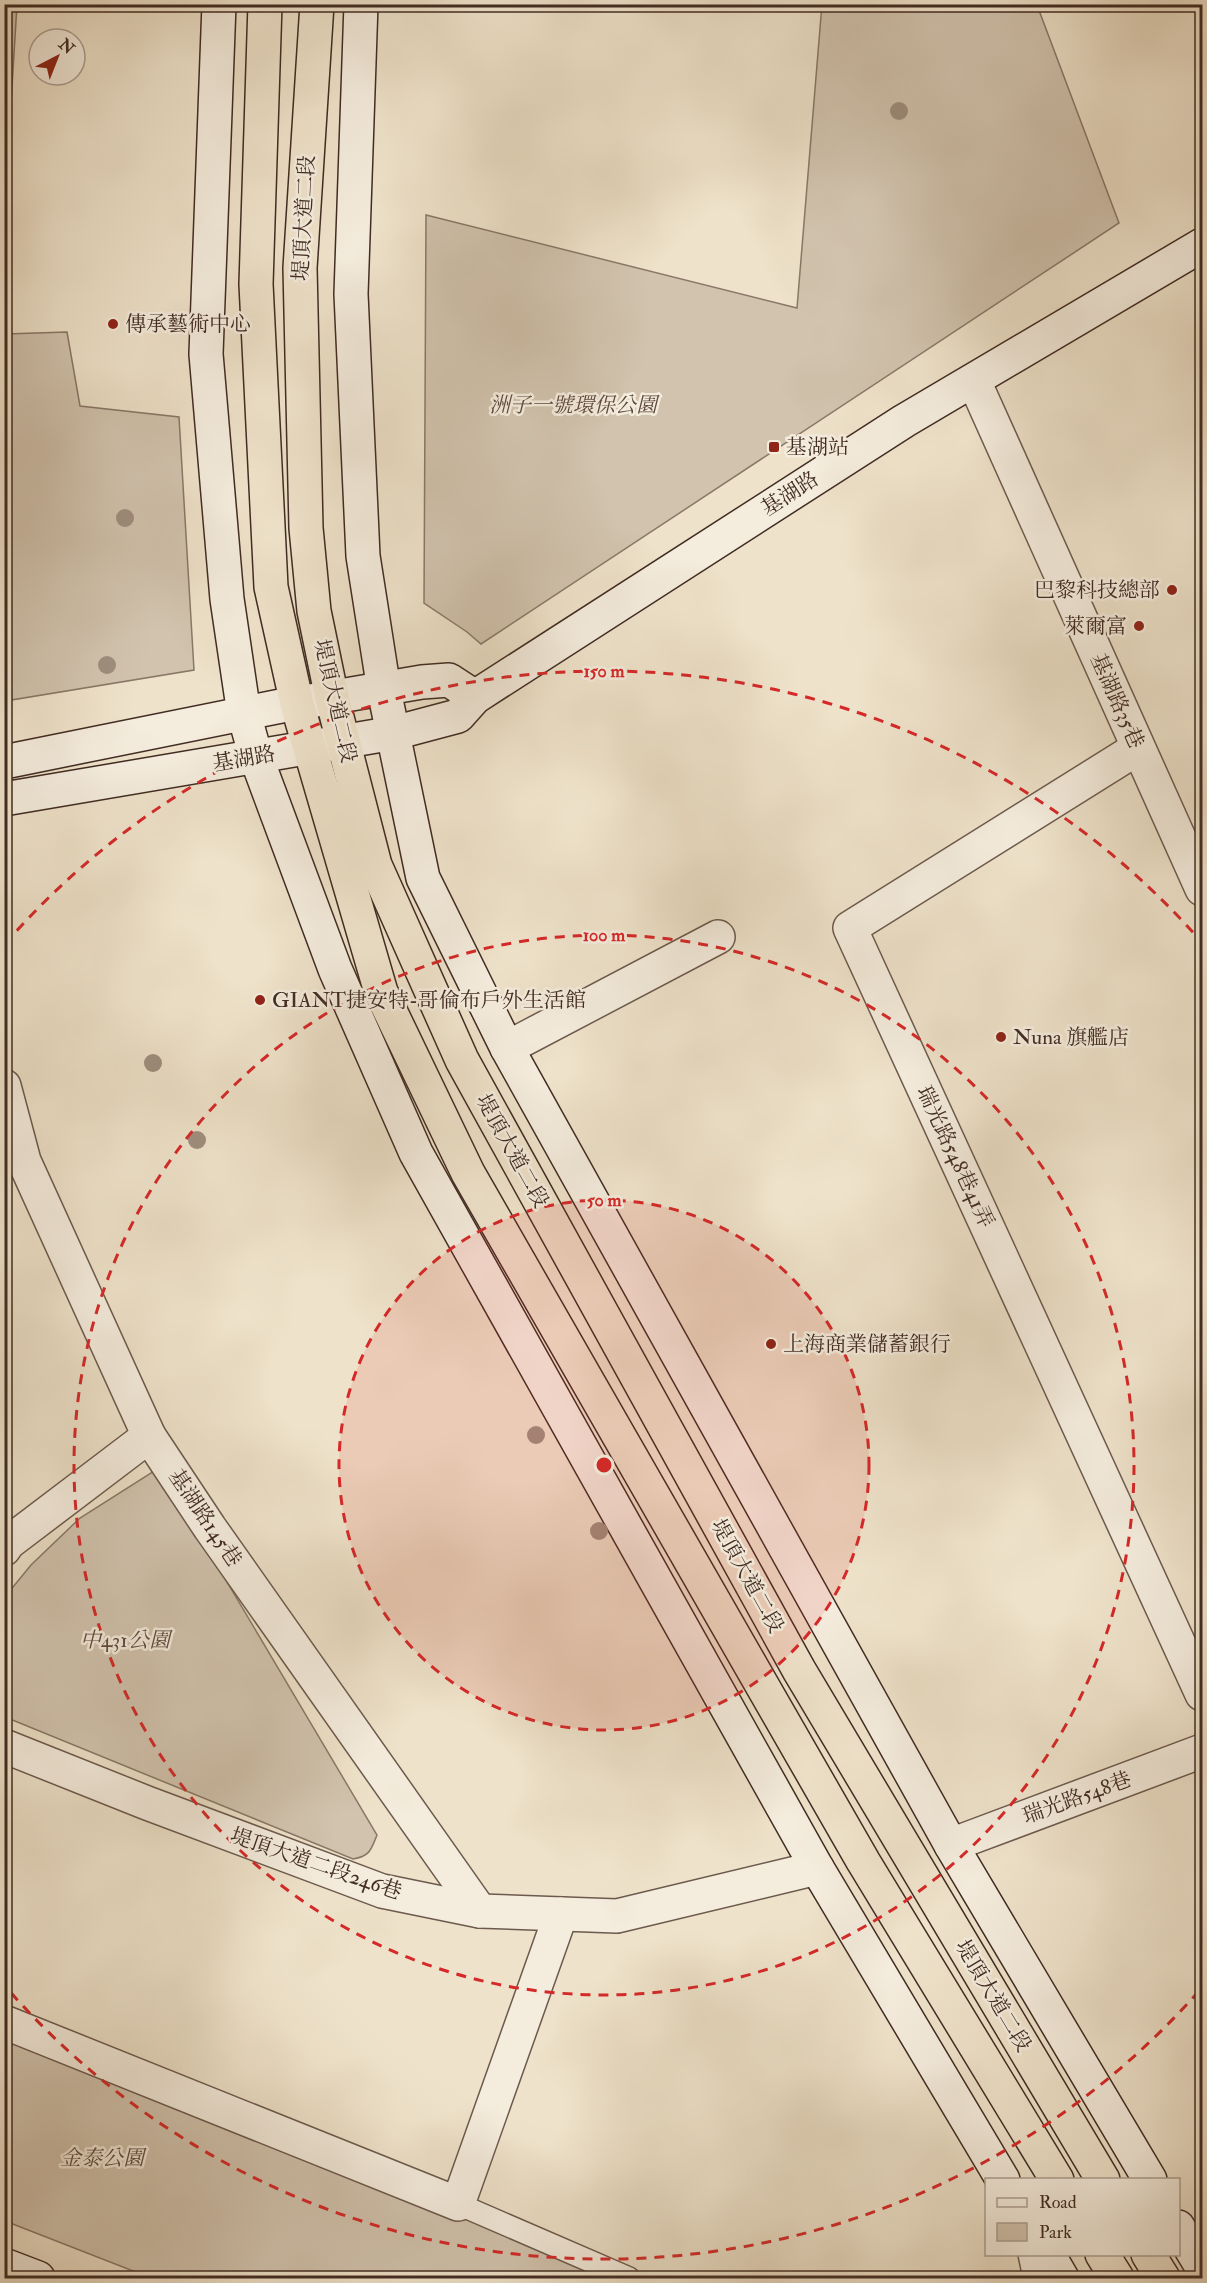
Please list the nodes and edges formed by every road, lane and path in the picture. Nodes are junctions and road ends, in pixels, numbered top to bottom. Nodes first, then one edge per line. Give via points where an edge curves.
1 (219, 4) edge
2 (265, 4) edge
3 (317, 4) edge
4 (361, 4) edge
5 (1203, 245) edge
6 (974, 381) junction
7 (384, 690) junction
8 (474, 697) junction
9 (332, 698) junction
10 (297, 704) junction
11 (243, 714) junction
12 (394, 733) junction
13 (343, 741) junction
14 (309, 747) junction
15 (1138, 748) junction
16 (256, 757) junction
17 (4, 762) edge
18 (4, 799) edge
19 (1203, 889) edge
20 (718, 937) dead end
21 (507, 1048) junction
22 (4, 1086) edge
23 (149, 1437) junction
24 (6, 1543) edge
25 (1203, 1694) edge
26 (4, 1746) edge
27 (1203, 1751) edge
28 (951, 1845) junction
29 (817, 1868) junction
30 (480, 1911) junction
31 (561, 1914) junction
32 (4, 2022) edge
33 (1002, 2178) edge
34 (1056, 2178) edge
35 (1102, 2178) edge
36 (1149, 2178) edge
37 (458, 2204) junction
38 (1180, 2229) edge
39 (1029, 2256) edge
40 (1049, 2256) edge
41 (1103, 2256) edge
42 (1149, 2256) edge
43 (4, 2265) edge
44 (1203, 2267) edge
45 (38, 2278) edge
46 (629, 2278) edge
47 (1034, 2278) edge
48 (1062, 2278) edge
49 (1117, 2278) edge
50 (1162, 2278) edge

1 - 11 street via 206,354 227,599
2 - 10 highway, 堤頂大道二段 via 258,308 271,587
3 - 9 highway, 堤頂大道二段 via 300,268 305,516 314,611
4 - 7 street, 堤頂大道二段 via 351,294 363,556
5 - 6 street, 基湖路
6 - 8 street, 基湖路 via 904,421
6 - 15 street, 基湖路35巷
7 - 8 street, 基湖路 via 449,680
7 - 9 street, 基湖路
7 - 12 street, 堤頂大道二段
8 - 12 street, 基湖路 via 458,716
9 - 10 street, 基湖路
9 - 13 highway, 堤頂大道二段
10 - 11 street, 基湖路
10 - 14 highway, 堤頂大道二段
11 - 16 street
11 - 17 street, 基湖路
12 - 13 street, 基湖路
12 - 21 street, 堤頂大道二段 via 423,878
13 - 14 street, 基湖路
13 - 35 highway, 堤頂大道二段 via 375,865 462,1060 799,1670
14 - 16 street, 基湖路
14 - 34 highway, 堤頂大道二段 via 381,992 468,1173 863,1861
15 - 19 street, 基湖路35巷
15 - 25 street, 瑞光路548巷41弄 via 850,928
16 - 18 street, 基湖路
16 - 29 street via 335,969 416,1153
20 - 21 street
21 - 28 street, 堤頂大道二段
22 - 23 street, 基湖路145巷 via 24,1161
23 - 24 street
23 - 30 street, 基湖路145巷
26 - 30 street, 堤頂大道二段246巷 via 382,1891
27 - 28 street, 瑞光路548巷
28 - 36 street, 堤頂大道二段
29 - 31 street, 堤頂大道二段246巷 via 616,1916
29 - 33 street
30 - 31 street, 堤頂大道二段246巷
31 - 37 street
32 - 37 street
37 - 46 lane
38 - 44 street
39 - 47 lane
40 - 48 street
41 - 49 highway
42 - 50 highway
43 - 45 street

